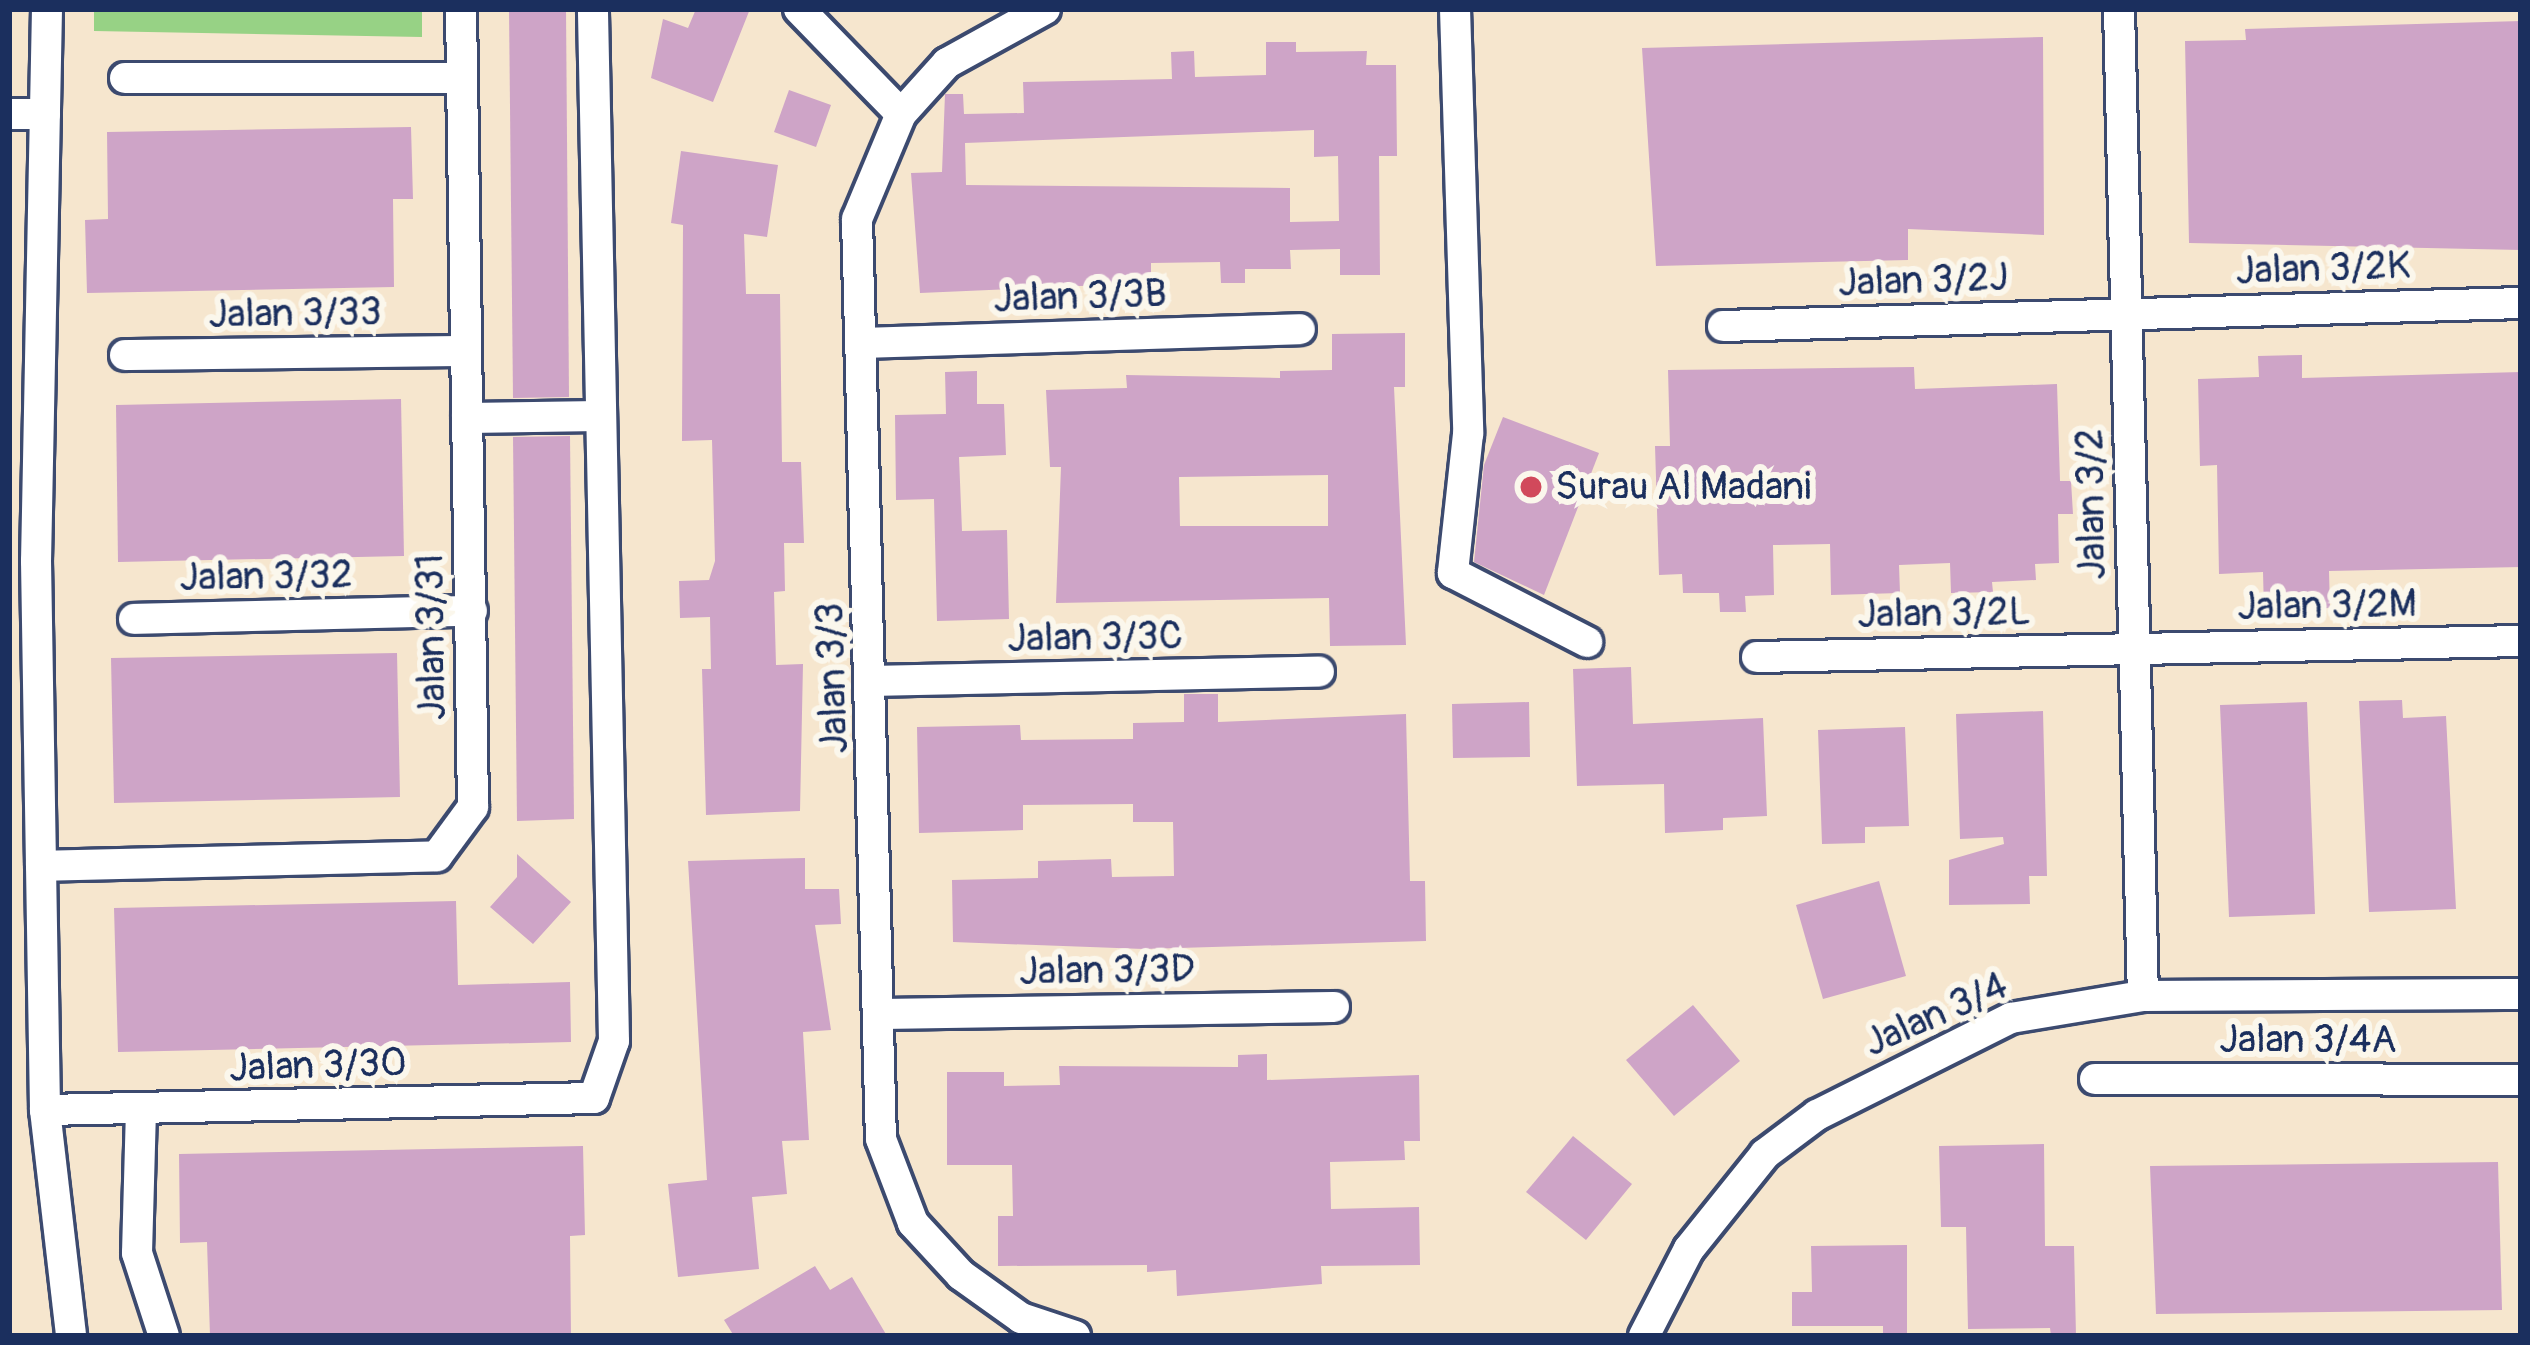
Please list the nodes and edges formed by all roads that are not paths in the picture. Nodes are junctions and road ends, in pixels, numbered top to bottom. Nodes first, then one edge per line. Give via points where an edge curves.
1 (47, 9) edge
2 (461, 9) edge
3 (593, 9) edge
4 (799, 9) edge
5 (1046, 9) edge
6 (1455, 9) edge
7 (2119, 9) edge
8 (125, 78) dead end
9 (462, 78) junction
10 (9, 114) edge
11 (45, 114) junction
12 (901, 114) junction
13 (2521, 303) edge
14 (2126, 314) junction
15 (1723, 326) dead end
16 (1300, 329) dead end
17 (861, 343) junction
18 (466, 351) junction
19 (124, 355) dead end
20 (600, 416) junction
21 (467, 418) junction
22 (23, 561) edge
23 (472, 611) junction
24 (134, 619) dead end
25 (2521, 641) edge
26 (1587, 642) dead end
27 (2134, 649) junction
28 (1756, 657) dead end
29 (1318, 672) dead end
30 (873, 681) junction
31 (41, 866) junction
32 (2521, 994) edge
33 (2143, 996) junction
34 (1334, 1007) dead end
35 (880, 1014) junction
36 (2095, 1078) dead end
37 (2521, 1080) edge
38 (45, 1110) junction
39 (141, 1110) junction
40 (71, 1336) edge
41 (164, 1336) edge
42 (1075, 1336) edge
43 (1644, 1336) edge

1 - 11 street
2 - 9 street, Jalan 3/31
3 - 20 street
4 - 12 street
5 - 12 street, Jalan 3/3 via 947,63
6 - 26 street via 1468,434 1453,573
7 - 14 street, Jalan 3/2
8 - 9 street
9 - 18 street, Jalan 3/31
10 - 11 street
11 - 22 street
12 - 17 street, Jalan 3/3 via 857,219
13 - 14 street, Jalan 3/2K
14 - 15 street, Jalan 3/2J
14 - 27 street, Jalan 3/2
16 - 17 street, Jalan 3/3B
17 - 30 street, Jalan 3/3
18 - 19 street, Jalan 3/33
18 - 21 street, Jalan 3/31
20 - 21 street
20 - 39 street, Jalan 3/30 via 614,1041 594,1098
21 - 23 street, Jalan 3/31
22 - 31 street
23 - 24 street, Jalan 3/32
23 - 31 street, Jalan 3/31 via 473,807 437,856
25 - 27 street, Jalan 3/2M
27 - 28 street, Jalan 3/2L
27 - 33 street, Jalan 3/2
29 - 30 street, Jalan 3/3C
30 - 35 street, Jalan 3/3
31 - 38 street
32 - 33 street, Jalan 3/4
33 - 43 street, Jalan 3/4 via 2011,1018 1817,1115 1724,1199
34 - 35 street, Jalan 3/3D
35 - 42 street, Jalan 3/3 via 881,1139 913,1223 962,1275 1021,1318
36 - 37 street, Jalan 3/4A
38 - 39 street, Jalan 3/30
38 - 40 street
39 - 41 street via 136,1253

